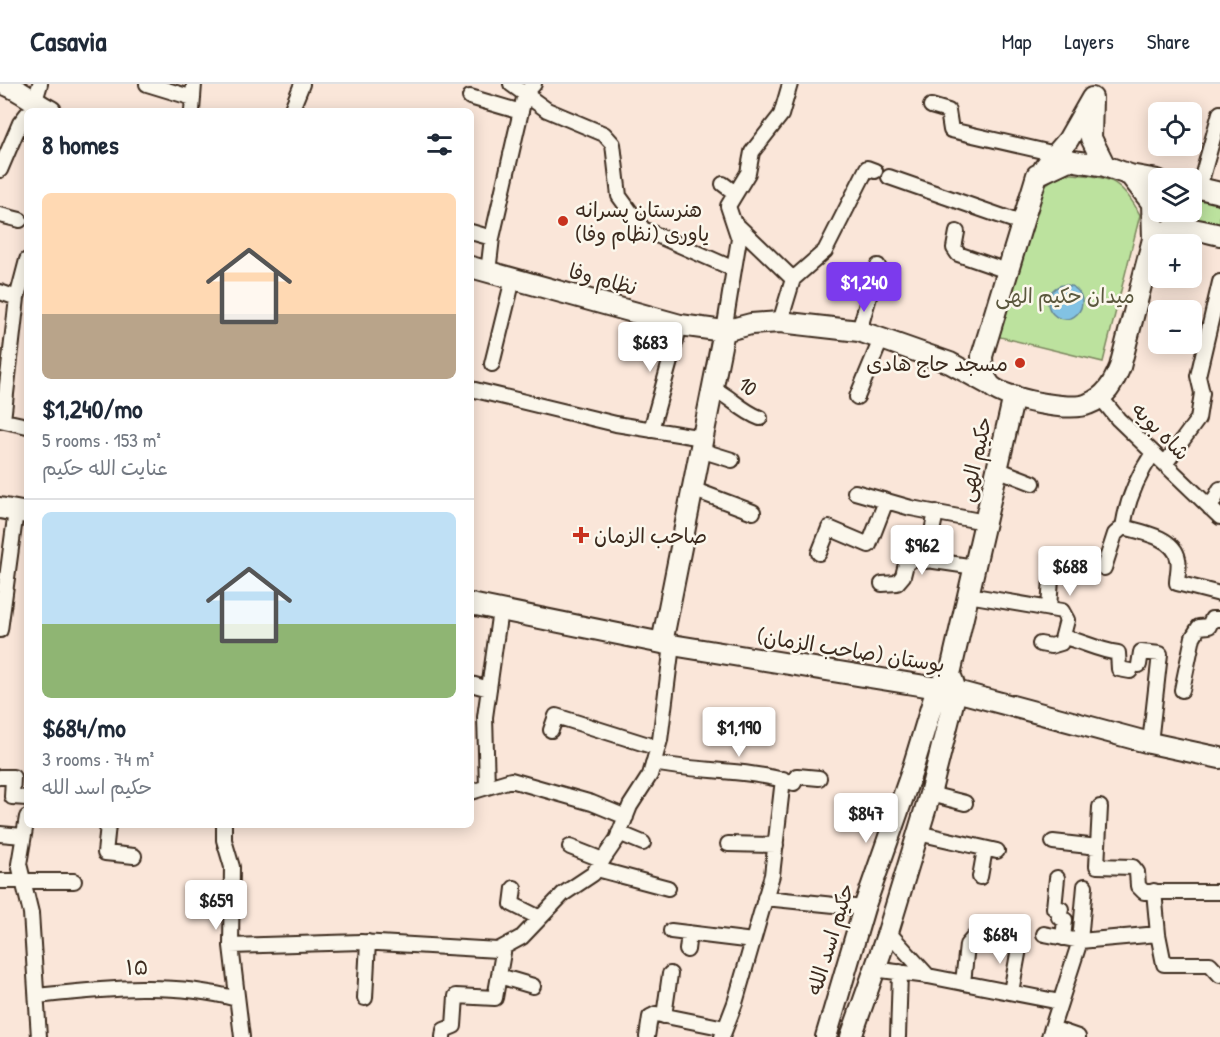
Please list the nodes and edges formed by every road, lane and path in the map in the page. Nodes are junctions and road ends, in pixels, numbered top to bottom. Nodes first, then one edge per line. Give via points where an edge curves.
1 (4, 84) edge
2 (40, 84) edge
3 (147, 84) edge
4 (302, 84) edge
5 (512, 84) edge
6 (790, 84) edge
7 (530, 89) edge
8 (1094, 91) edge
9 (193, 98) edge
10 (470, 98) dead end
11 (931, 106) dead end
12 (34, 108) edge
13 (36, 108) edge
14 (292, 108) edge
15 (521, 112) junction
16 (1220, 113) edge
17 (24, 124) edge
18 (4, 146) edge
19 (1056, 154) junction
20 (1105, 166) junction
21 (1201, 168) edge
22 (0, 170) edge
23 (875, 171) dead end
24 (1130, 175) junction
25 (1037, 176) junction
26 (889, 177) dead end
27 (1148, 178) edge
28 (723, 184) dead end
29 (1202, 189) edge
30 (735, 193) junction
31 (1220, 193) edge
32 (0, 215) edge
33 (20, 220) dead end
34 (734, 222) junction
35 (1178, 222) edge
36 (1190, 222) edge
37 (1021, 223) junction
38 (957, 232) dead end
39 (474, 233) edge
40 (1153, 234) edge
41 (1159, 234) edge
42 (1220, 235) edge
43 (492, 238) junction
44 (1148, 258) edge
45 (878, 266) dead end
46 (734, 269) junction
47 (480, 270) edge
48 (24, 271) edge
49 (1007, 271) junction
50 (513, 279) junction
51 (793, 279) junction
52 (1220, 282) edge
53 (0, 292) edge
54 (17, 298) junction
55 (780, 322) junction
56 (680, 325) junction
57 (724, 331) junction
58 (859, 331) junction
59 (882, 337) junction
60 (492, 364) dead end
61 (990, 385) junction
62 (712, 388) junction
63 (474, 390) edge
64 (1014, 396) junction
65 (856, 397) dead end
66 (1101, 398) junction
67 (760, 418) dead end
68 (1, 420) edge
69 (24, 425) edge
70 (651, 430) junction
71 (701, 444) junction
72 (1153, 453) junction
73 (732, 460) dead end
74 (1165, 464) junction
75 (997, 469) junction
76 (1034, 483) dead end
77 (692, 489) junction
78 (1220, 489) edge
79 (855, 492) dead end
80 (1117, 494) dead end
81 (886, 501) junction
82 (1131, 501) junction
83 (14, 511) edge
84 (753, 512) dead end
85 (1215, 512) edge
86 (936, 513) junction
87 (985, 522) junction
88 (1124, 527) junction
89 (819, 553) dead end
90 (926, 561) junction
91 (975, 567) junction
92 (1104, 568) dead end
93 (1052, 578) dead end
94 (882, 584) dead end
95 (1220, 594) edge
96 (968, 595) junction
97 (474, 605) edge
98 (1049, 609) junction
99 (500, 610) junction
100 (1220, 619) edge
101 (0, 630) edge
102 (1063, 637) junction
103 (667, 644) junction
104 (1040, 644) dead end
105 (948, 684) junction
106 (474, 685) edge
107 (489, 689) junction
108 (1182, 690) dead end
109 (551, 729) dead end
110 (1150, 743) junction
111 (658, 748) junction
112 (1220, 758) edge
113 (653, 763) junction
114 (911, 774) junction
115 (0, 777) edge
116 (819, 778) dead end
117 (783, 779) junction
118 (487, 787) junction
119 (932, 787) junction
120 (474, 791) edge
121 (24, 798) edge
122 (966, 803) dead end
123 (1100, 807) dead end
124 (626, 817) junction
125 (25, 828) edge
126 (108, 828) edge
127 (224, 828) edge
128 (619, 833) junction
129 (918, 833) junction
130 (0, 834) edge
131 (23, 836) junction
132 (1053, 842) dead end
133 (643, 843) dead end
134 (728, 844) dead end
135 (776, 845) junction
136 (1098, 847) junction
137 (570, 848) dead end
138 (134, 856) dead end
139 (600, 864) junction
140 (980, 877) dead end
141 (1057, 878) dead end
142 (21, 880) junction
143 (0, 881) edge
144 (74, 881) dead end
145 (1085, 886) dead end
146 (514, 888) dead end
147 (668, 888) dead end
148 (1154, 891) junction
149 (1220, 892) edge
150 (765, 898) junction
151 (864, 908) junction
152 (540, 918) junction
153 (671, 930) dead end
154 (888, 932) junction
155 (688, 933) junction
156 (1044, 934) dead end
157 (1158, 934) junction
158 (975, 936) dead end
159 (1063, 938) junction
160 (753, 941) junction
161 (1080, 941) junction
162 (368, 942) junction
163 (1020, 943) dead end
164 (231, 946) junction
165 (504, 947) junction
166 (687, 950) dead end
167 (873, 969) junction
168 (900, 972) junction
169 (670, 974) dead end
170 (1220, 975) edge
171 (499, 976) junction
172 (928, 976) junction
173 (963, 983) junction
174 (533, 986) dead end
175 (1011, 992) junction
176 (37, 996) junction
177 (365, 998) dead end
178 (237, 999) junction
179 (1060, 1002) junction
180 (664, 1016) junction
181 (1051, 1032) edge
182 (724, 1033) edge
183 (39, 1037) edge
184 (242, 1037) edge
185 (443, 1037) edge
186 (647, 1037) edge
187 (826, 1037) edge
188 (851, 1037) edge
189 (898, 1037) edge
190 (1078, 1037) edge

1 - 12 main road via 21,90
2 - 13 street
3 - 9 street
4 - 14 street
5 - 7 street
6 - 30 street via 781,115 752,152 748,172
7 - 15 street
7 - 46 street via 547,110 604,134 613,144 619,196 643,229
8 - 19 main road via 1068,140
8 - 20 main road via 1091,138
10 - 15 street
11 - 19 street via 948,111 951,130
15 - 43 street
16 - 21 street
17 - 18 street
18 - 22 street
19 - 25 main road
20 - 24 main road
20 - 25 main road via 1069,160
23 - 51 street via 867,168 825,251
24 - 27 main road
24 - 40 main road via 1152,203
25 - 37 main road
26 - 37 street
28 - 30 street
29 - 31 main road
30 - 34 street via 728,206
32 - 33 street
34 - 46 street via 739,239
34 - 51 street
35 - 41 main road
36 - 42 main road
37 - 49 main road
38 - 49 street via 954,248 958,254
39 - 43 street
43 - 47 street
44 - 66 main road via 1120,367
45 - 58 street
46 - 57 street
47 - 50 main road, نظام وفا
48 - 54 street
49 - 61 main road via 982,356 983,371
50 - 56 main road, نظام وفا
50 - 60 street
51 - 55 street
52 - 74 street via 1198,376 1202,393 1198,419
53 - 54 street
54 - 68 street
55 - 57 main road
55 - 58 main road
56 - 57 main road, نظام وفا
56 - 70 street
57 - 62 main road
58 - 59 main road
59 - 61 main road via 950,363
59 - 65 street
61 - 64 main road
62 - 67 street, 10 via 743,411
62 - 71 main road
63 - 70 street
64 - 66 main road via 1070,408
64 - 75 main road, حکیم الهی
66 - 72 street, شاه بویه
68 - 69 street
70 - 71 street
71 - 73 street
71 - 77 main road
72 - 74 street, شاه بویه
72 - 82 street
74 - 85 street, شاه بویه
75 - 76 street
75 - 87 main road, حکیم الهی
77 - 84 street
77 - 103 main road
78 - 85 street
79 - 81 street
80 - 82 street
81 - 86 street
81 - 89 street via 869,545 829,528
82 - 88 street
83 - 101 street
86 - 87 street
86 - 90 street
87 - 91 main road, حکیم الهی
88 - 92 street via 1115,534
88 - 95 street via 1153,535 1173,548 1178,559 1177,583
90 - 91 street
90 - 94 street via 914,558 906,564 897,583
91 - 96 main road, حکیم الهی
93 - 98 street
96 - 98 street
96 - 105 main road, حکیم الهی
97 - 99 main road, بوستان (صاحب الزمان)
98 - 102 street via 1062,611 1067,620
99 - 103 main road, بوستان (صاحب الزمان)
99 - 107 street
100 - 108 street via 1199,627 1193,637
102 - 104 street via 1061,643
102 - 110 street via 1118,653 1119,669 1135,668 1141,652 1160,654
103 - 105 main road, بوستان (صاحب الزمان)
103 - 111 street
105 - 110 main road, بوستان (صاحب الزمان)
105 - 114 main road, حکیم اسد الله
105 - 119 main road
106 - 107 street
107 - 118 street via 485,717
109 - 111 street via 556,716
110 - 112 main road, بوستان (صاحب الزمان)
111 - 113 street
113 - 117 street
113 - 124 street
114 - 119 main road
114 - 151 main road, حکیم اسد الله
115 - 121 street via 13,777 12,797
116 - 117 street via 797,776 794,783
117 - 135 street
118 - 120 street
118 - 124 street via 511,780 529,783
119 - 122 street
119 - 129 main road
123 - 136 street
124 - 128 street
125 - 131 street
126 - 138 street via 105,853
127 - 164 street via 232,867
128 - 133 street
128 - 139 street
129 - 140 street via 991,850
129 - 154 main road
130 - 131 street
131 - 142 street
132 - 136 street
134 - 135 street
135 - 150 street
136 - 148 street via 1097,866 1133,867 1138,886
137 - 139 street
139 - 147 street
139 - 152 street
141 - 159 street via 1054,908 1061,909 1059,917 1065,920
142 - 143 street
142 - 144 street
142 - 176 street via 31,913
145 - 161 street
146 - 152 street via 512,904
148 - 149 street
148 - 157 street
150 - 151 street
150 - 160 street
151 - 187 main road, حکیم اسد الله
152 - 165 street via 522,937
153 - 155 street
154 - 167 main road
154 - 172 street
155 - 160 street
155 - 166 street
156 - 159 street
157 - 161 street
157 - 170 street via 1164,964 1210,964
158 - 173 street via 967,945
159 - 161 street
160 - 182 street
161 - 179 street
162 - 164 street
162 - 165 street via 498,950
162 - 177 street
163 - 175 street
164 - 178 street
165 - 171 street
167 - 168 street
167 - 188 main road
168 - 172 street
168 - 189 street
169 - 180 street
171 - 174 street
171 - 185 street via 495,998 456,996 454,1026 444,1030
172 - 173 street
173 - 175 street
175 - 179 street
176 - 178 street, ۱۵ via 150,987 211,992
176 - 183 street
178 - 184 street
179 - 181 street
180 - 182 street
180 - 186 street via 650,1017
181 - 190 street

